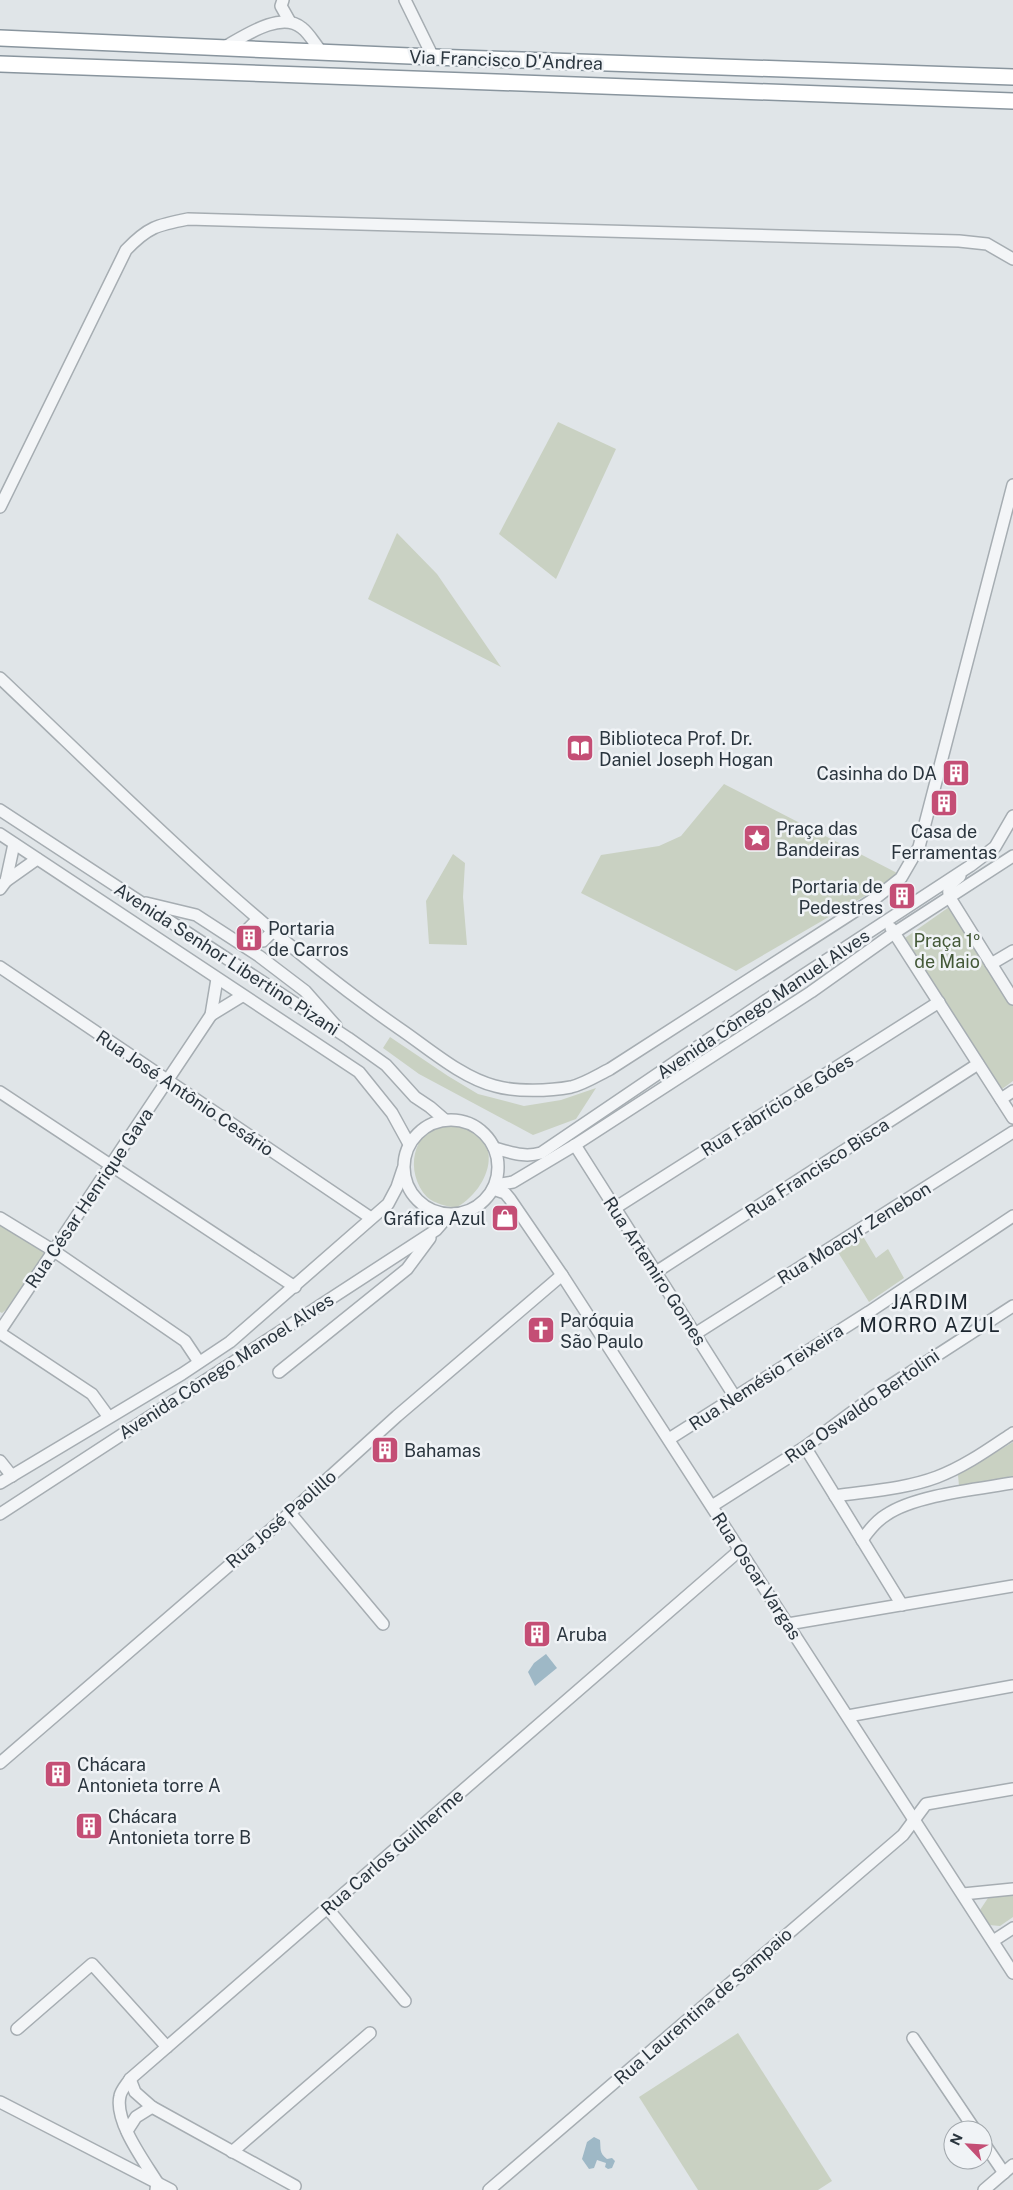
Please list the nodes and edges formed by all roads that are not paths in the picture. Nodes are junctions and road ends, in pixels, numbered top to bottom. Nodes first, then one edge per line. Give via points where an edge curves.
1 (283, 0) edge
2 (405, 0) edge
3 (290, 22) junction
4 (0, 38) edge
5 (224, 48) junction
6 (322, 52) junction
7 (433, 57) junction
8 (0, 64) edge
9 (1013, 77) edge
10 (1013, 101) edge
11 (1013, 258) edge
12 (1013, 485) edge
13 (0, 507) edge
14 (0, 678) edge
15 (0, 810) edge
16 (1013, 816) edge
17 (0, 834) edge
18 (14, 844) junction
19 (1013, 856) edge
20 (37, 859) junction
21 (970, 866) junction
22 (3, 885) edge
23 (950, 898) junction
24 (137, 901) junction
25 (258, 919) junction
26 (887, 921) junction
27 (248, 930) dead end
28 (272, 932) junction
29 (894, 933) junction
30 (264, 941) dead end
31 (1013, 951) edge
32 (992, 964) junction
33 (0, 967) edge
34 (217, 979) junction
35 (242, 996) junction
36 (1013, 999) edge
37 (939, 1002) junction
38 (211, 1015) junction
39 (348, 1038) junction
40 (978, 1064) junction
41 (166, 1081) junction
42 (1013, 1091) edge
43 (0, 1092) edge
44 (1001, 1099) junction
45 (1013, 1118) edge
46 (445, 1120) junction
47 (1013, 1132) edge
48 (409, 1144) junction
49 (575, 1145) junction
50 (494, 1148) junction
51 (110, 1165) junction
52 (403, 1169) junction
53 (494, 1187) junction
54 (615, 1208) junction
55 (449, 1215) junction
56 (1013, 1216) edge
57 (0, 1218) edge
58 (371, 1218) junction
59 (436, 1230) junction
60 (54, 1251) junction
61 (656, 1272) junction
62 (562, 1275) junction
63 (294, 1287) junction
64 (1013, 1306) edge
65 (0, 1332) edge
66 (696, 1334) junction
67 (199, 1362) junction
68 (280, 1372) dead end
69 (736, 1397) junction
70 (108, 1416) junction
71 (1013, 1433) edge
72 (669, 1439) junction
73 (805, 1447) junction
74 (0, 1461) edge
75 (12, 1476) junction
76 (937, 1478) junction
77 (0, 1483) edge
78 (1013, 1483) edge
79 (943, 1495) junction
80 (835, 1496) junction
81 (712, 1506) junction
82 (290, 1513) junction
83 (0, 1514) edge
84 (862, 1540) junction
85 (740, 1550) junction
86 (1013, 1586) edge
87 (902, 1605) junction
88 (383, 1624) dead end
89 (788, 1624) junction
90 (1013, 1686) edge
91 (848, 1716) junction
92 (0, 1763) edge
93 (1013, 1789) edge
94 (914, 1820) junction
95 (1013, 1889) edge
96 (962, 1894) junction
97 (327, 1908) junction
98 (1013, 1928) edge
99 (993, 1941) junction
100 (1013, 1973) edge
101 (405, 2001) dead end
102 (17, 2029) dead end
103 (370, 2033) dead end
104 (913, 2038) dead end
105 (167, 2047) junction
106 (130, 2079) junction
107 (0, 2102) edge
108 (152, 2107) junction
109 (968, 2120) edge
110 (127, 2131) junction
111 (232, 2152) junction
112 (993, 2152) edge
113 (1009, 2169) edge
114 (156, 2186) edge
115 (295, 2186) dead end
116 (171, 2190) edge
117 (489, 2190) edge
118 (984, 2190) edge

1 - 3 street via 281,6
2 - 7 street
3 - 5 street via 255,29
3 - 6 street via 303,29
4 - 5 highway, Via Francisco D'Andrea
5 - 6 highway, Via Francisco D'Andrea
6 - 7 highway, Via Francisco D'Andrea
7 - 9 highway, Via Francisco D'Andrea
8 - 10 highway, Via Francisco D'Andrea
11 - 13 street via 987,244 959,241 188,218 159,224 142,234 126,250
12 - 28 street via 919,847 901,878 877,897 610,1069 573,1087 533,1090 495,1086 462,1071 399,1028
14 - 25 street
15 - 24 street, Avenida Senhor Libertino Pizani
16 - 21 street, Avenida Cônego Manuel Alves via 995,846
17 - 18 street, Avenida Senhor Libertino Pizani
18 - 20 street, Avenida Senhor Libertino Pizani
18 - 22 street
19 - 23 street, Avenida Cônego Manuel Alves
20 - 22 street
20 - 34 street, Avenida Senhor Libertino Pizani
21 - 23 street via 950,886
21 - 26 street, Avenida Cônego Manuel Alves
23 - 29 street, Avenida Cônego Manuel Alves
23 - 32 street
24 - 39 street, Avenida Senhor Libertino Pizani
24 - 39 street via 196,915 238,940 305,991
25 - 27 street
25 - 28 street
26 - 29 street
26 - 50 street, Avenida Cônego Manuel Alves via 541,1153 519,1156
28 - 30 street
29 - 37 street
29 - 49 street, Avenida Cônego Manuel Alves via 811,992
31 - 32 street
32 - 36 street
33 - 41 street, Rua José Antônio Cesário
34 - 35 street, Avenida Senhor Libertino Pizani
34 - 38 street, Rua César Henrique Gava
35 - 38 street, Rua César Henrique Gava
35 - 48 street, Avenida Senhor Libertino Pizani via 359,1072 392,1113
37 - 40 street
37 - 54 street, Rua Fabrício de Góes
38 - 41 street, Rua César Henrique Gava
39 - 46 street, Avenida Senhor Libertino Pizani via 386,1065 415,1097
40 - 44 street
40 - 61 street, Rua Francisco Bisca
41 - 51 street, Rua César Henrique Gava
41 - 58 street, Rua José Antônio Cesário
42 - 44 street
43 - 51 street
44 - 45 street
46 - 48 street via 430,1124
46 - 50 street via 460,1120 474,1126 486,1135
47 - 66 street, Rua Moacyr Zenebon
48 - 52 street
49 - 53 street, Avenida Cônego Manuel Alves via 513,1182
49 - 54 street, Rua Artemiro Gomes
50 - 53 street via 498,1173
51 - 60 street, Rua César Henrique Gava
51 - 63 street
52 - 55 street via 406,1183 422,1206
52 - 58 street, Avenida Cônego Manoel Alves via 388,1204
53 - 55 street via 474,1208
53 - 62 street, Rua Oscar Vargas via 510,1199
54 - 61 street, Rua Artemiro Gomes
55 - 59 street, Avenida Cônego Manoel Alves
56 - 69 street, Rua Nemésio Teixeira
57 - 60 street
58 - 63 street, Avenida Cônego Manoel Alves
59 - 68 street via 407,1269
59 - 83 street, Avenida Cônego Manoel Alves
60 - 65 street, Rua César Henrique Gava
60 - 67 street via 185,1341
61 - 66 street, Rua Artemiro Gomes
62 - 72 street, Rua Oscar Vargas
62 - 82 street, Rua José Paolillo via 397,1416
63 - 67 street, Avenida Cônego Manoel Alves via 230,1342
64 - 73 street, Rua Oswaldo Bertolini via 874,1396
65 - 70 street via 92,1394
66 - 69 street, Rua Artemiro Gomes
67 - 70 street, Avenida Cônego Manoel Alves
69 - 72 street, Rua Nemésio Teixeira
70 - 75 street, Avenida Cônego Manoel Alves
71 - 76 street
72 - 81 street, Rua Oscar Vargas
73 - 80 street
73 - 81 street, Rua Oswaldo Bertolini
74 - 75 street
75 - 77 street, Avenida Cônego Manoel Alves
76 - 79 street
76 - 80 street
78 - 79 street
79 - 84 street via 887,1514 874,1523
80 - 84 street
81 - 85 street, Rua Oscar Vargas
82 - 88 street
82 - 92 street, Rua José Paolillo
84 - 87 street
85 - 89 street, Rua Oscar Vargas
85 - 97 street, Rua Carlos Guilherme
86 - 87 street
87 - 89 street
89 - 91 street, Rua Oscar Vargas
90 - 91 street
91 - 94 street, Rua Oscar Vargas
93 - 94 street, Rua Laurentina de Sampaio via 926,1804
94 - 96 street, Rua Oscar Vargas
94 - 117 street, Rua Laurentina de Sampaio via 903,1835
95 - 96 street
96 - 99 street, Rua Oscar Vargas
97 - 101 street
97 - 105 street, Rua Carlos Guilherme
98 - 99 street
99 - 100 street, Rua Oscar Vargas
102 - 105 street via 92,1964
103 - 111 street
104 - 109 street
105 - 106 street, Rua Carlos Guilherme
106 - 108 street via 135,2092
106 - 110 street, Rua Carlos Guilherme via 120,2095 120,2110
107 - 114 street
108 - 110 street via 136,2117
108 - 111 street
110 - 114 street, Rua Carlos Guilherme
111 - 115 street
112 - 113 street
113 - 118 street
114 - 116 street

